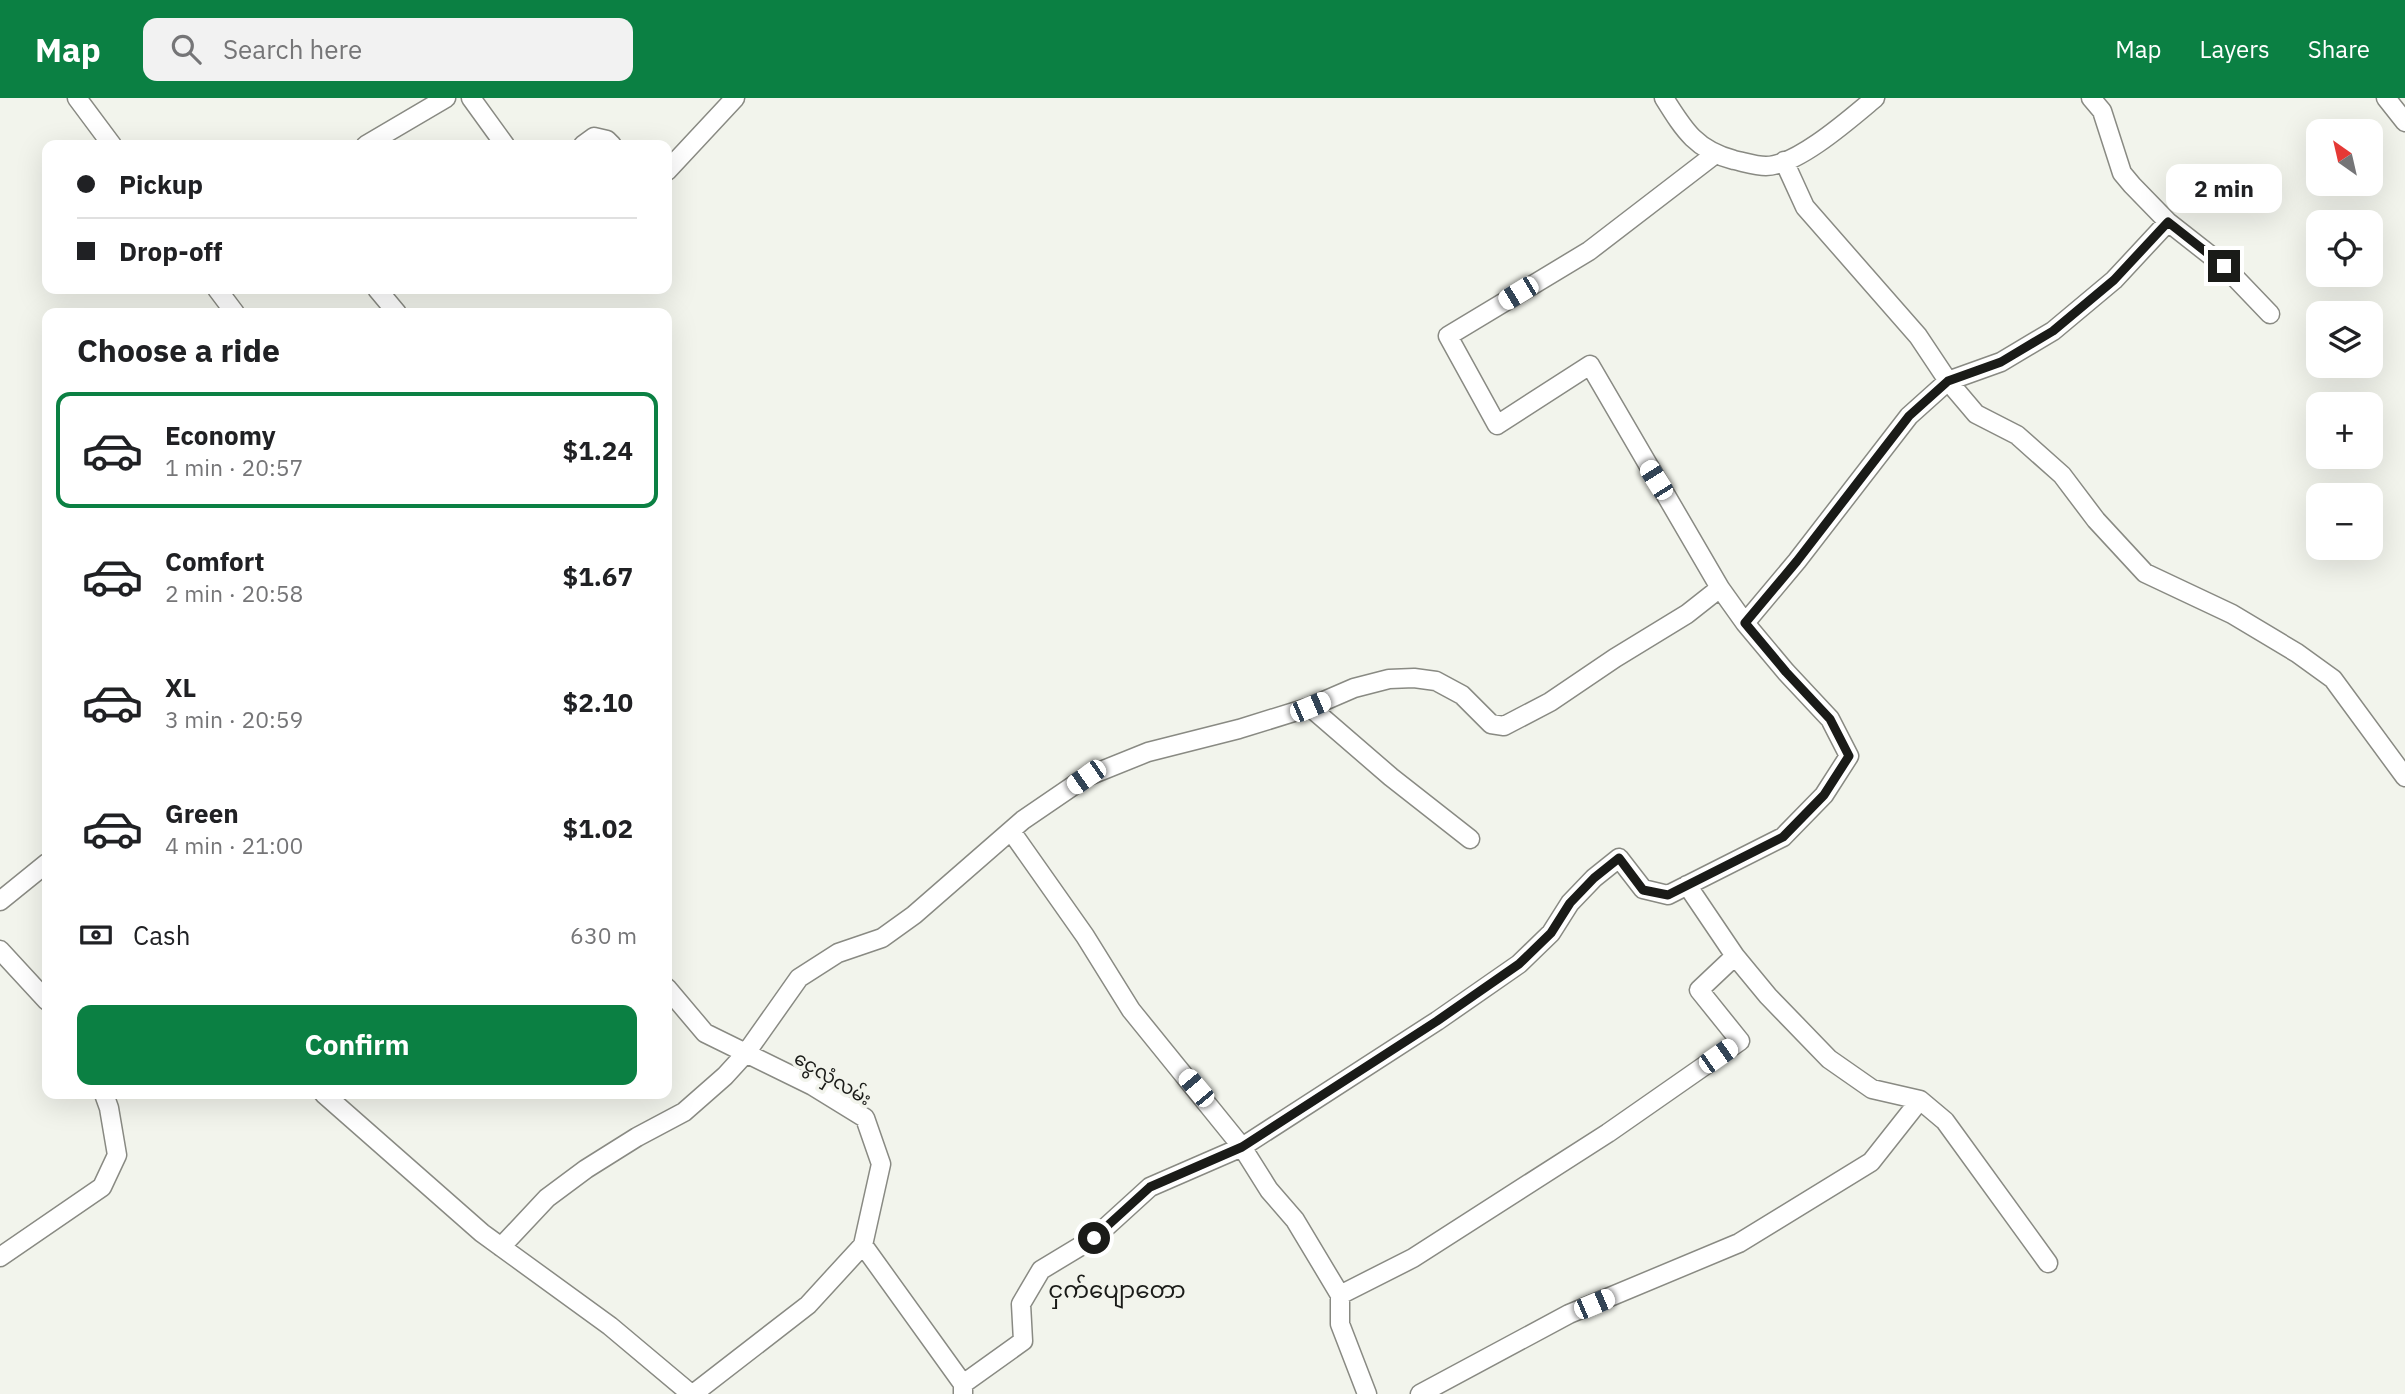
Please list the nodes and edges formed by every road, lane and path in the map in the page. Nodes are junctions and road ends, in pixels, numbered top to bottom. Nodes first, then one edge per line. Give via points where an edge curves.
1 (76, 98) edge
2 (446, 98) edge
3 (471, 98) edge
4 (736, 98) edge
5 (1664, 98) edge
6 (1875, 98) edge
7 (2091, 98) edge
8 (2386, 98) edge
9 (2405, 122) edge
10 (107, 140) edge
11 (375, 140) edge
12 (501, 140) edge
13 (590, 140) edge
14 (607, 140) edge
15 (1714, 155) junction
16 (1784, 161) junction
17 (672, 166) edge
18 (2168, 222) junction
19 (381, 294) edge
20 (393, 308) edge
21 (2270, 314) dead end
22 (1948, 381) junction
23 (1720, 588) junction
24 (1745, 623) junction
25 (1310, 707) junction
26 (2405, 776) edge
27 (1011, 831) junction
28 (1470, 839) dead end
29 (42, 867) edge
30 (1687, 885) junction
31 (0, 901) edge
32 (0, 950) edge
33 (1735, 956) junction
34 (672, 994) edge
35 (42, 996) edge
36 (746, 1053) junction
37 (106, 1099) edge
38 (330, 1099) edge
39 (1920, 1100) junction
40 (1242, 1147) junction
41 (863, 1245) junction
42 (501, 1247) junction
43 (0, 1257) edge
44 (2048, 1263) dead end
45 (1340, 1295) junction
46 (963, 1389) edge
47 (692, 1394) edge
48 (1367, 1394) edge
49 (1420, 1394) edge

1 - 10 street
2 - 11 street
3 - 12 street
4 - 17 street
5 - 15 street via 1685,131
6 - 16 street via 1838,129
7 - 18 street via 2102,111 2122,173
8 - 9 street
13 - 14 street
15 - 16 street via 1767,166
15 - 23 street via 1589,250 1448,336 1497,425 1590,365
16 - 22 street via 1805,207 1918,336
18 - 21 street via 2224,266
18 - 22 street via 2114,280 2053,331 2001,362
19 - 20 street
22 - 24 street via 1909,416
22 - 26 street via 1976,414 2017,435 2062,475 2145,573 2232,614 2333,679
23 - 24 street
23 - 25 street via 1550,702 1504,726 1491,724 1462,695 1436,681 1414,678 1354,688
24 - 30 street via 1830,719 1849,756 1824,795 1783,837
25 - 27 street via 1148,752 1086,777
25 - 28 street
27 - 36 street via 882,938 838,953 799,978
27 - 40 street via 1131,1010
29 - 31 street
30 - 33 street
30 - 40 street via 1668,895 1643,890 1619,858 1570,903 1551,933 1519,964
32 - 35 street
33 - 39 street via 1829,1059 1872,1089
33 - 45 street via 1699,990 1740,1041 1608,1133 1413,1258
34 - 36 street, ငွေလှံလမ်း via 705,1033
36 - 41 street, ငွေလှံလမ်း via 865,1118 881,1164
36 - 42 street via 684,1112 586,1169 547,1198
37 - 43 street via 117,1155 102,1187
38 - 42 street
39 - 44 street via 1945,1121
39 - 49 street via 1871,1162 1739,1242 1569,1314
40 - 45 street via 1269,1191 1295,1220
40 - 46 street via 1150,1187 1094,1238 1041,1270 1021,1304 1023,1341
41 - 46 street
41 - 47 street via 808,1305
42 - 47 street via 610,1326
45 - 48 street via 1340,1324

